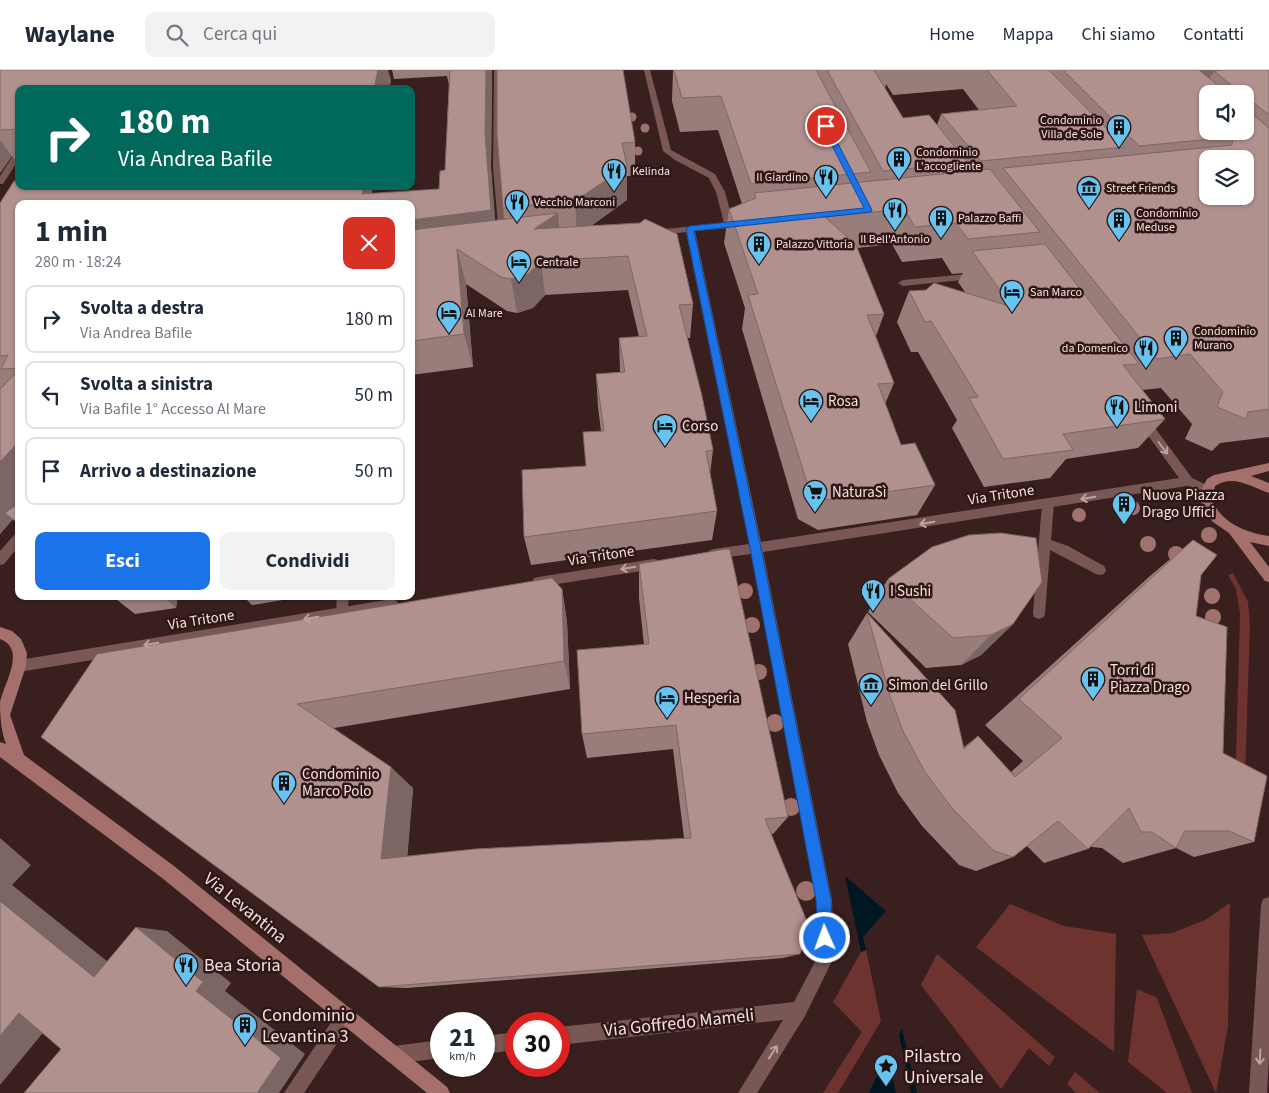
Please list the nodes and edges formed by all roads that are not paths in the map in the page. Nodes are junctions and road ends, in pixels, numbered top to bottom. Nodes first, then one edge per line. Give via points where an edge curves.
1 (498, 70) edge
2 (646, 70) edge
3 (15, 159) edge
4 (0, 182) edge
5 (756, 223) edge
6 (729, 225) junction
7 (690, 229) junction
8 (647, 234) edge
9 (502, 248) edge
10 (993, 275) edge
11 (903, 283) dead end
12 (1137, 412) edge
13 (1269, 467) edge
14 (1229, 476) junction
15 (1188, 481) junction
16 (1269, 488) edge
17 (1207, 490) junction
18 (1048, 504) junction
19 (1232, 530) junction
20 (1269, 540) edge
21 (15, 542) edge
22 (1044, 542) junction
23 (756, 548) junction
24 (705, 556) edge
25 (0, 560) edge
26 (668, 562) edge
27 (1100, 570) dead end
28 (1269, 577) edge
29 (528, 584) edge
30 (343, 600) edge
31 (408, 602) edge
32 (342, 613) junction
33 (1039, 614) edge
34 (0, 634) edge
35 (16, 672) junction
36 (0, 695) edge
37 (0, 749) edge
38 (18, 760) junction
39 (1269, 905) edge
40 (800, 1010) junction
41 (346, 1015) junction
42 (570, 1035) edge
43 (430, 1050) edge
44 (393, 1055) junction
45 (293, 1093) edge
46 (442, 1093) edge
47 (747, 1093) edge
48 (1258, 1093) edge

1 - 9 street via 497,168
2 - 6 street via 667,151 674,158 712,175
3 - 4 street
5 - 6 street
6 - 7 street
7 - 8 street
7 - 23 street
10 - 11 street
12 -> 15 street
13 - 14 street
14 - 16 street via 1254,480
14 - 17 street via 1211,483
15 - 17 street
15 -> 18 street, Via Tritone
17 - 19 street via 1206,500 1211,510
18 - 22 street
18 -> 23 street, Via Tritone
19 - 20 street via 1246,537
19 - 28 street
21 - 25 street
22 - 27 street
22 - 33 street
23 - 24 street, Via Tritone
23 - 40 street via 824,900 826,957
26 -> 29 street, Via Tritone
30 - 32 street
31 - 32 street, Via Tritone
32 -> 35 street, Via Tritone
34 - 35 street via 7,635 16,643 20,653
35 - 36 street
35 - 38 street via 3,715
37 - 38 street, Via Levantina
38 - 41 street, Via Levantina via 168,872
39 -> 48 street
40 - 42 street, Via Goffredo Mameli
47 -> 40 street
41 - 44 street, Via Levantina
41 - 45 street
43 - 44 street
44 - 46 street, Via Levantina

